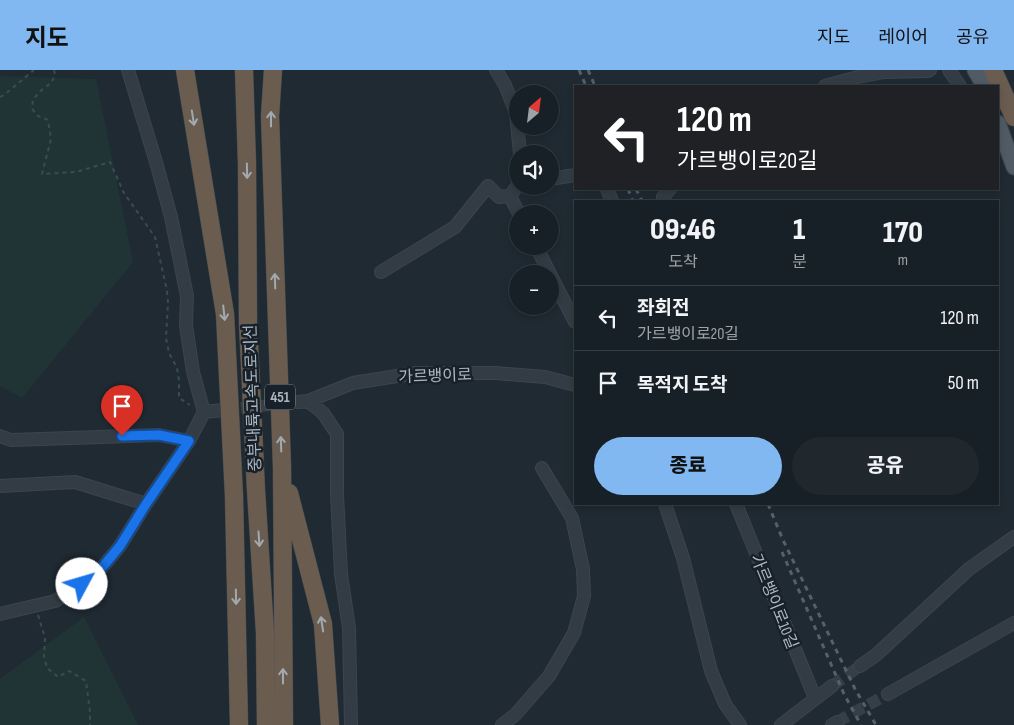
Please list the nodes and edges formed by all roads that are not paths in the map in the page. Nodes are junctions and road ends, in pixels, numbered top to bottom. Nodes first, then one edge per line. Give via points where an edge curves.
1 (128, 70) edge
2 (185, 70) edge
3 (244, 70) edge
4 (273, 70) edge
5 (496, 70) edge
6 (930, 70) edge
7 (948, 70) edge
8 (975, 70) edge
9 (993, 70) edge
10 (829, 85) edge
11 (959, 85) edge
12 (983, 85) edge
13 (1014, 117) edge
14 (999, 126) edge
15 (999, 144) edge
16 (519, 145) edge
17 (1014, 169) edge
18 (574, 175) edge
19 (559, 178) edge
20 (669, 190) edge
21 (510, 196) joint
22 (664, 200) edge
23 (514, 205) edge
24 (381, 272) dead end
25 (559, 291) edge
26 (574, 320) edge
27 (574, 385) edge
28 (199, 410) junction
29 (223, 410) tunnel mouth
30 (0, 436) edge
31 (189, 441) junction
32 (282, 467) junction
33 (542, 468) dead end
34 (0, 486) edge
35 (146, 504) junction
36 (665, 505) edge
37 (736, 505) edge
38 (1014, 537) edge
39 (0, 614) edge
40 (1014, 623) edge
41 (860, 666) tunnel mouth
42 (832, 686) tunnel mouth
43 (888, 694) tunnel mouth
44 (815, 698) junction
45 (519, 720) edge
46 (240, 725) edge
47 (266, 725) edge
48 (284, 725) edge
49 (330, 725) edge
50 (351, 725) edge
51 (502, 725) edge
52 (740, 725) edge
53 (781, 725) edge

1 - 28 street via 171,217 187,296 186,324
2 -> 46 highway via 225,314
3 -> 47 highway, 중부내륙고속도로지선 / 451 via 248,323 265,633
32 -> 4 highway, 중부내륙고속도로지선 / 451 via 270,116
5 - 16 street via 516,113
6 - 10 street via 884,72
7 - 11 street
8 - 12 main road
9 - 13 highway
14 - 17 main road
15 - 17 street
18 - 19 street
20 - 22 street via 663,197
21 - 23 street
21 - 24 street via 499,197 488,186 454,227
25 - 26 street
27 - 50 street, 가르뱅이로 via 545,377 416,373 353,383 303,402 323,413 337,434 340,565 349,628
28 - 29 street
28 - 31 street
30 - 31 street via 10,440 159,435
31 - 35 street
48 -> 32 highway, 중부내륙고속도로지선 / 451
49 -> 32 highway via 323,624
33 - 45 street via 572,518 583,569 584,596 574,633
34 - 35 street via 75,482
35 - 39 street via 120,546 95,576 55,601
36 - 52 street via 683,558 711,671 725,704
37 - 44 street, 가르뱅이로10길
38 - 41 street via 969,569
40 - 43 street
42 - 44 street
44 - 53 street
45 - 51 street

